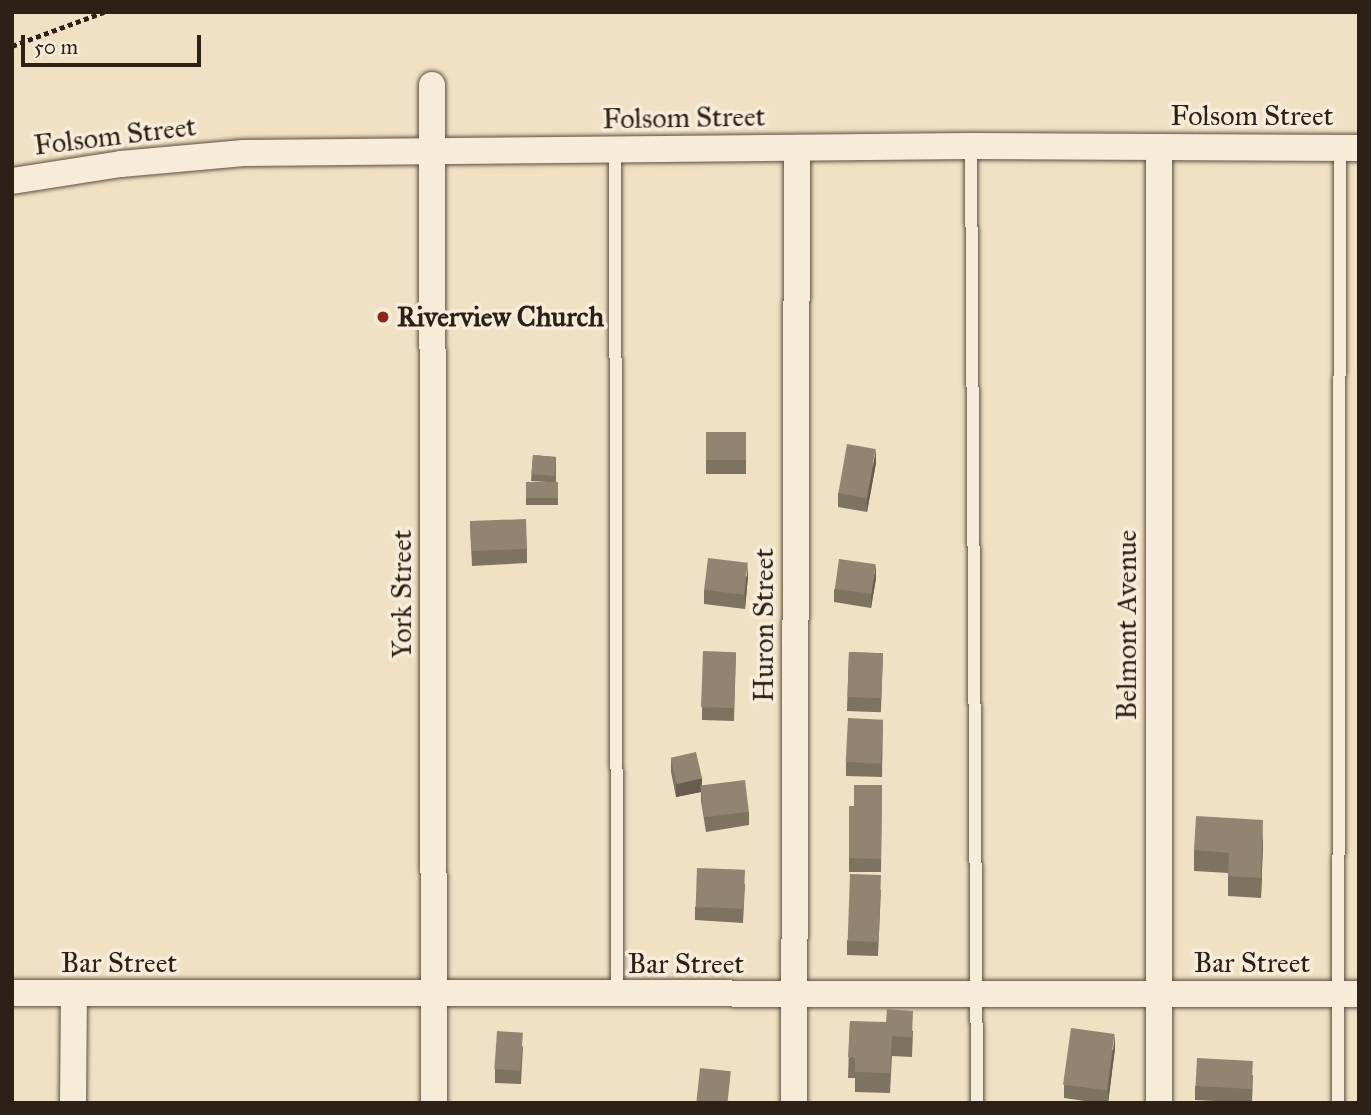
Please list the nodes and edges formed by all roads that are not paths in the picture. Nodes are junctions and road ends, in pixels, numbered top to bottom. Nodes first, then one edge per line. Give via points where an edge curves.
1 (432, 85) dead end
2 (971, 146) junction
3 (1159, 147) junction
4 (797, 148) junction
5 (1349, 148) edge
6 (615, 150) junction
7 (432, 153) junction
8 (12, 181) edge
9 (12, 993) edge
10 (74, 994) junction
11 (1348, 994) edge
12 (435, 995) junction
13 (617, 995) junction
14 (978, 995) junction
15 (1158, 995) junction
16 (794, 996) junction
17 (73, 1103) edge
18 (434, 1103) edge
19 (794, 1103) edge
20 (977, 1103) edge
21 (1159, 1103) edge
22 (1338, 1103) edge

1 - 7 street, York Street
2 - 3 street, Folsom Street
2 - 4 street, Folsom Street
2 - 14 lane
3 - 5 street, Folsom Street
3 - 15 street, Belmont Avenue
4 - 6 street, Folsom Street
4 - 16 street, Huron Street
5 - 11 lane
6 - 7 street, Folsom Street
6 - 13 lane
7 - 8 street, Folsom Street via 244,153 121,164
7 - 12 street, York Street
9 - 10 street, Bar Street
10 - 12 street, Bar Street
10 - 17 street
11 - 15 street, Bar Street
11 - 22 lane
12 - 13 street, Bar Street
12 - 18 street, York Street
13 - 16 street, Bar Street
14 - 15 street, Bar Street
14 - 16 street, Bar Street
14 - 20 lane
15 - 21 street, Belmont Avenue
16 - 19 street, Huron Street

